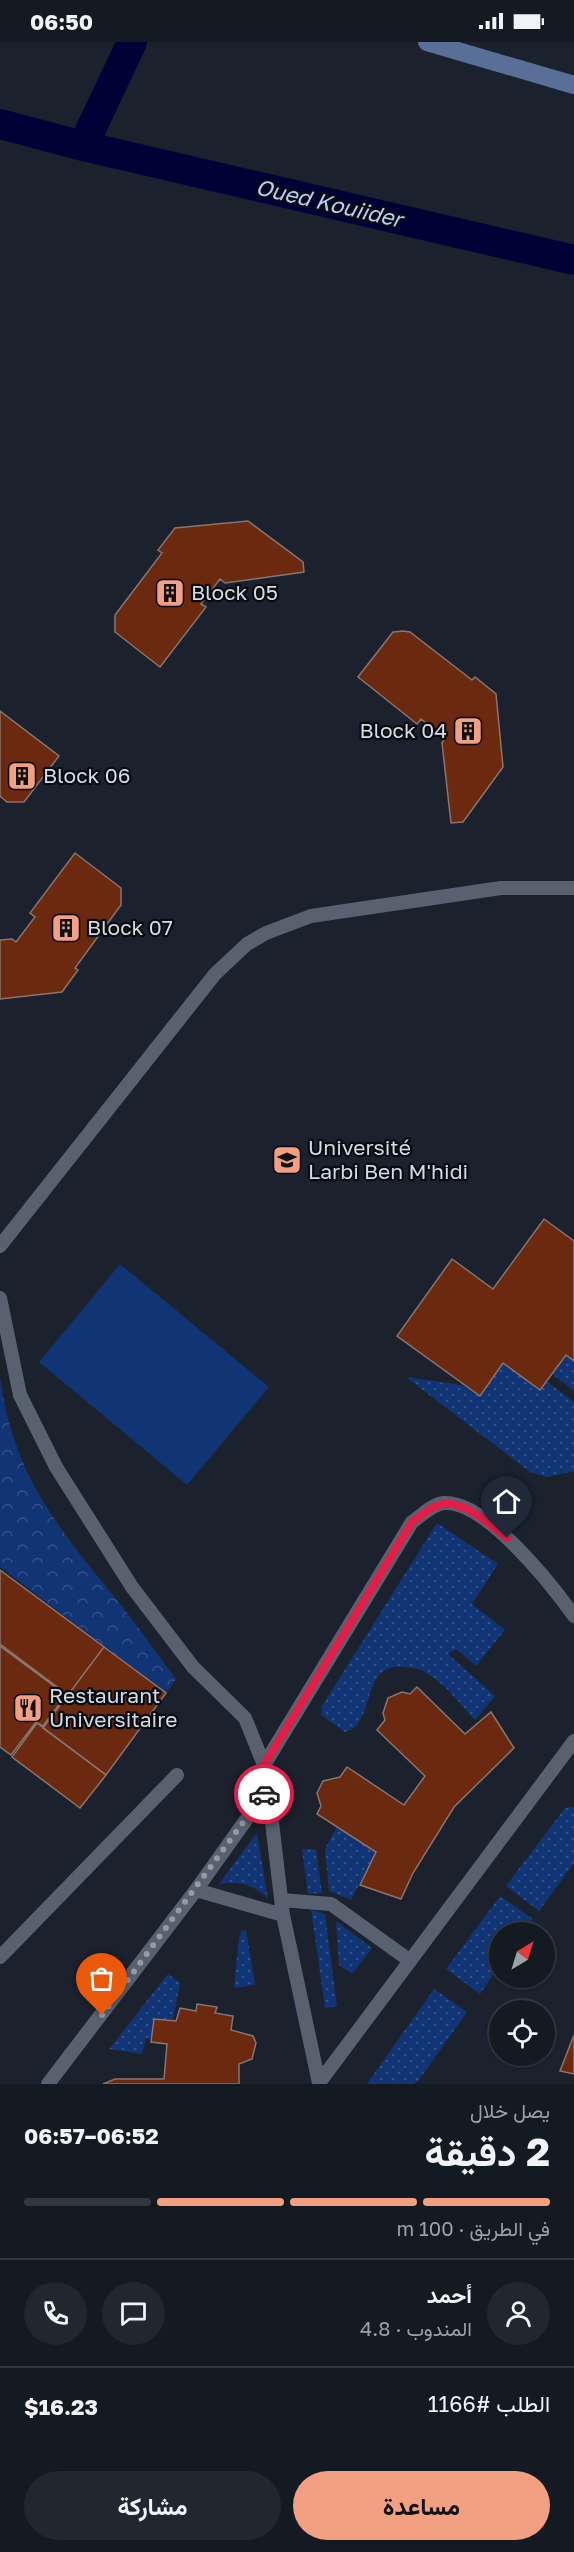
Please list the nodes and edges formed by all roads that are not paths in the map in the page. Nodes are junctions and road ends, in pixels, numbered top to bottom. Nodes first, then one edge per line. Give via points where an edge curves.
1 (427, 42) edge
2 (574, 85) edge
3 (574, 888) edge
4 (0, 1246) edge
5 (0, 1298) edge
6 (574, 1616) edge
7 (574, 1741) edge
8 (264, 1765) junction
9 (177, 1775) dead end
10 (268, 1789) junction
11 (196, 1890) junction
12 (281, 1900) junction
13 (283, 1915) junction
14 (0, 1957) edge
15 (409, 1960) junction
16 (48, 2084) edge

1 - 2 main road
3 - 4 lane via 501,888 340,911 289,923 247,944 215,974
5 - 8 lane via 20,1395 51,1459 132,1587 193,1667 245,1718
6 - 8 lane via 507,1538 458,1506 435,1506 406,1529
7 - 15 lane
8 - 10 lane
9 - 14 lane
10 - 11 lane
10 - 12 lane
11 - 13 lane
11 - 16 lane
12 - 13 lane
12 - 15 lane via 331,1904
13 - 15 lane via 319,2083

